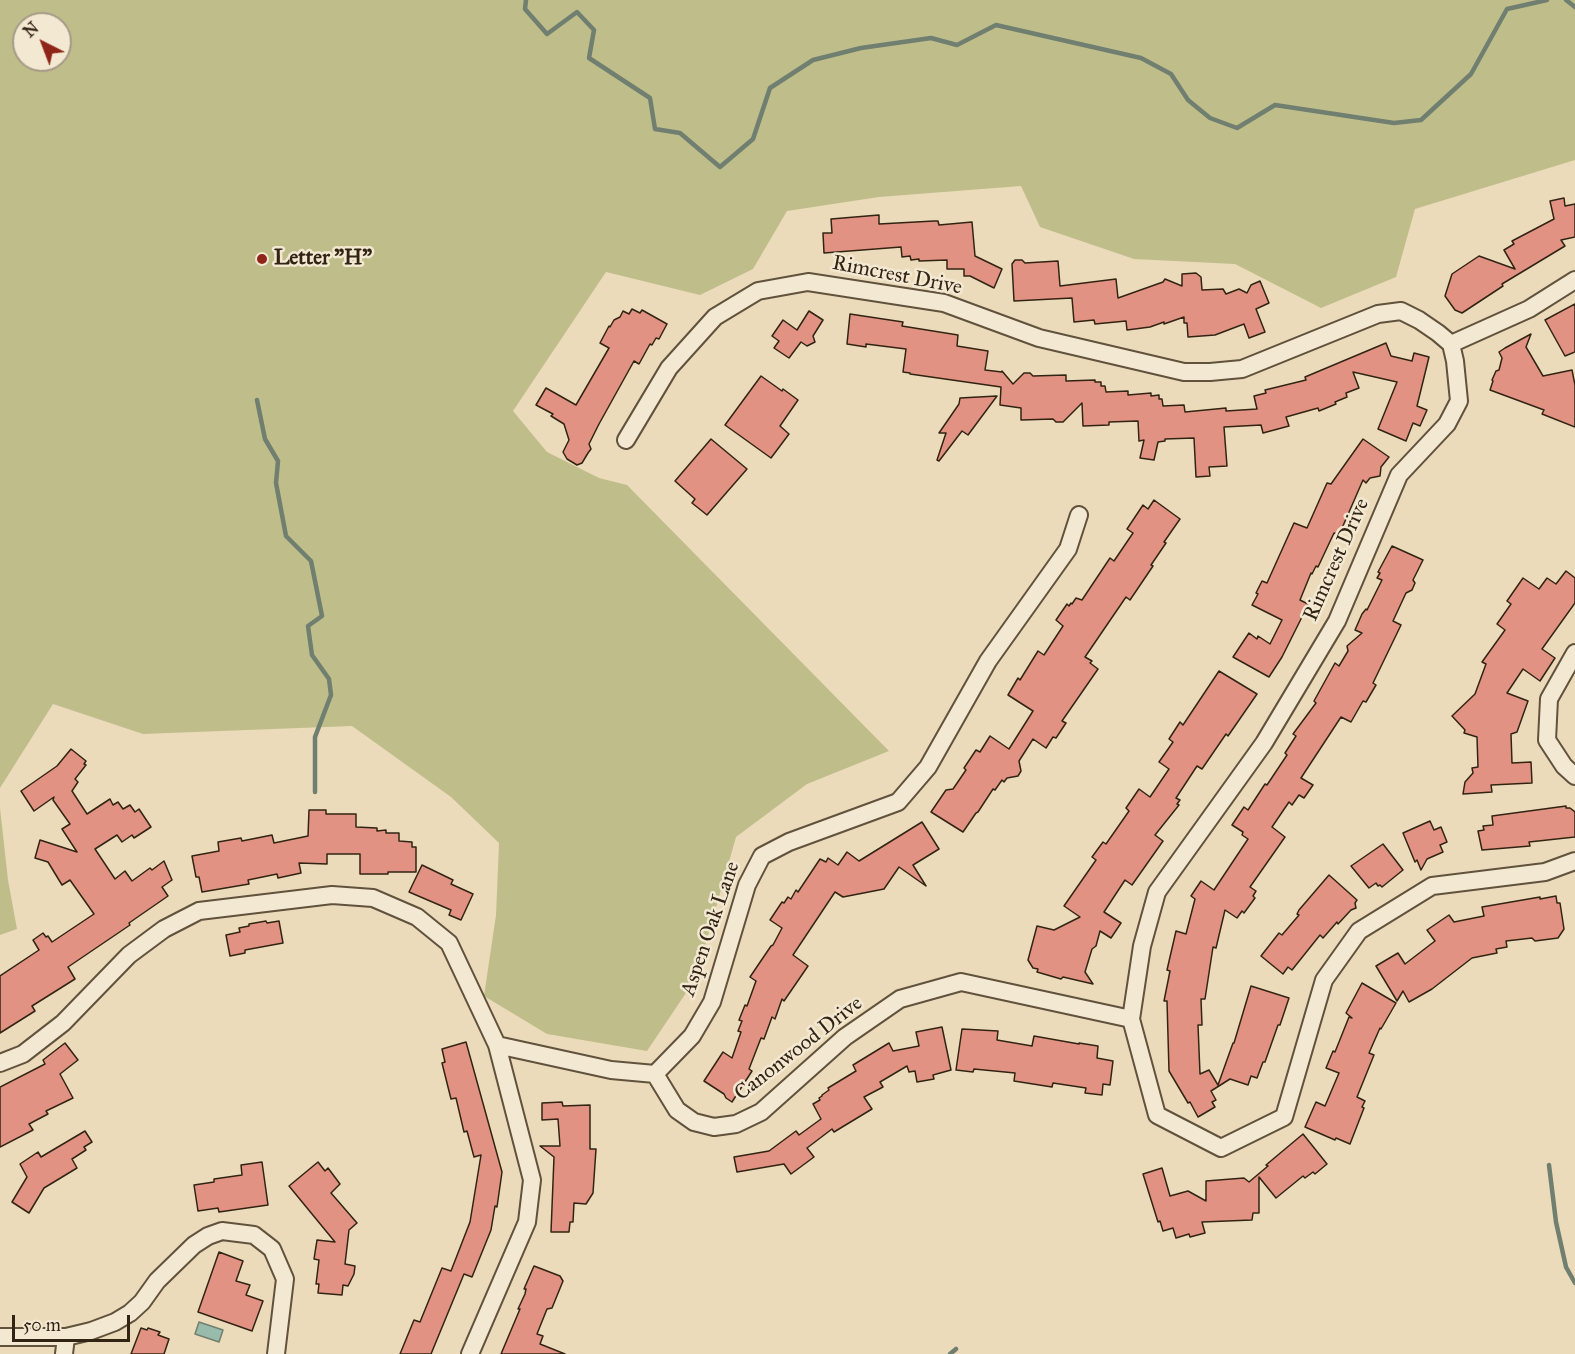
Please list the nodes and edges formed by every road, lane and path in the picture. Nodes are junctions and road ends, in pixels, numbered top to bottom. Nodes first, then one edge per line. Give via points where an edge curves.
1 (1575, 280) edge
2 (1451, 344) junction
3 (626, 440) dead end
4 (1079, 515) dead end
5 (1575, 652) edge
6 (1575, 776) edge
7 (1575, 861) edge
8 (1131, 1019) junction
9 (497, 1044) junction
10 (0, 1063) edge
11 (655, 1074) junction
12 (0, 1337) edge
13 (66, 1337) junction
14 (64, 1354) edge
15 (276, 1354) edge
16 (470, 1354) edge

1 - 2 street via 1529,309
2 - 3 street, Rimcrest Drive via 1401,311 1378,314 1242,369 1184,372 1039,338 944,303 808,282 758,291 715,317 669,368
2 - 8 street, Rimcrest Drive via 1459,401 1447,424 1399,475 1337,621 1264,743 1157,892 1142,946
4 - 11 street, Aspen Oak Lane via 1068,549 988,661 928,768 898,802 789,842 762,856 747,885 712,1002 692,1036
5 - 6 street via 1549,699 1547,741
7 - 8 street, Rimcrest Drive via 1545,872 1432,886 1359,932 1324,980 1284,1117 1221,1148 1157,1115
8 - 11 street, Canonwood Drive via 961,982 900,999 845,1036 761,1112 736,1124 714,1127 694,1122 677,1110
9 - 10 street via 449,944 417,917 373,898 332,895 199,911 164,929 129,956 63,1023 23,1054
9 - 11 street via 611,1070
9 - 16 street via 532,1180 527,1222
12 - 13 street
13 - 14 street
13 - 15 street via 115,1322 130,1313 194,1245 222,1231 254,1235 272,1249 285,1279

